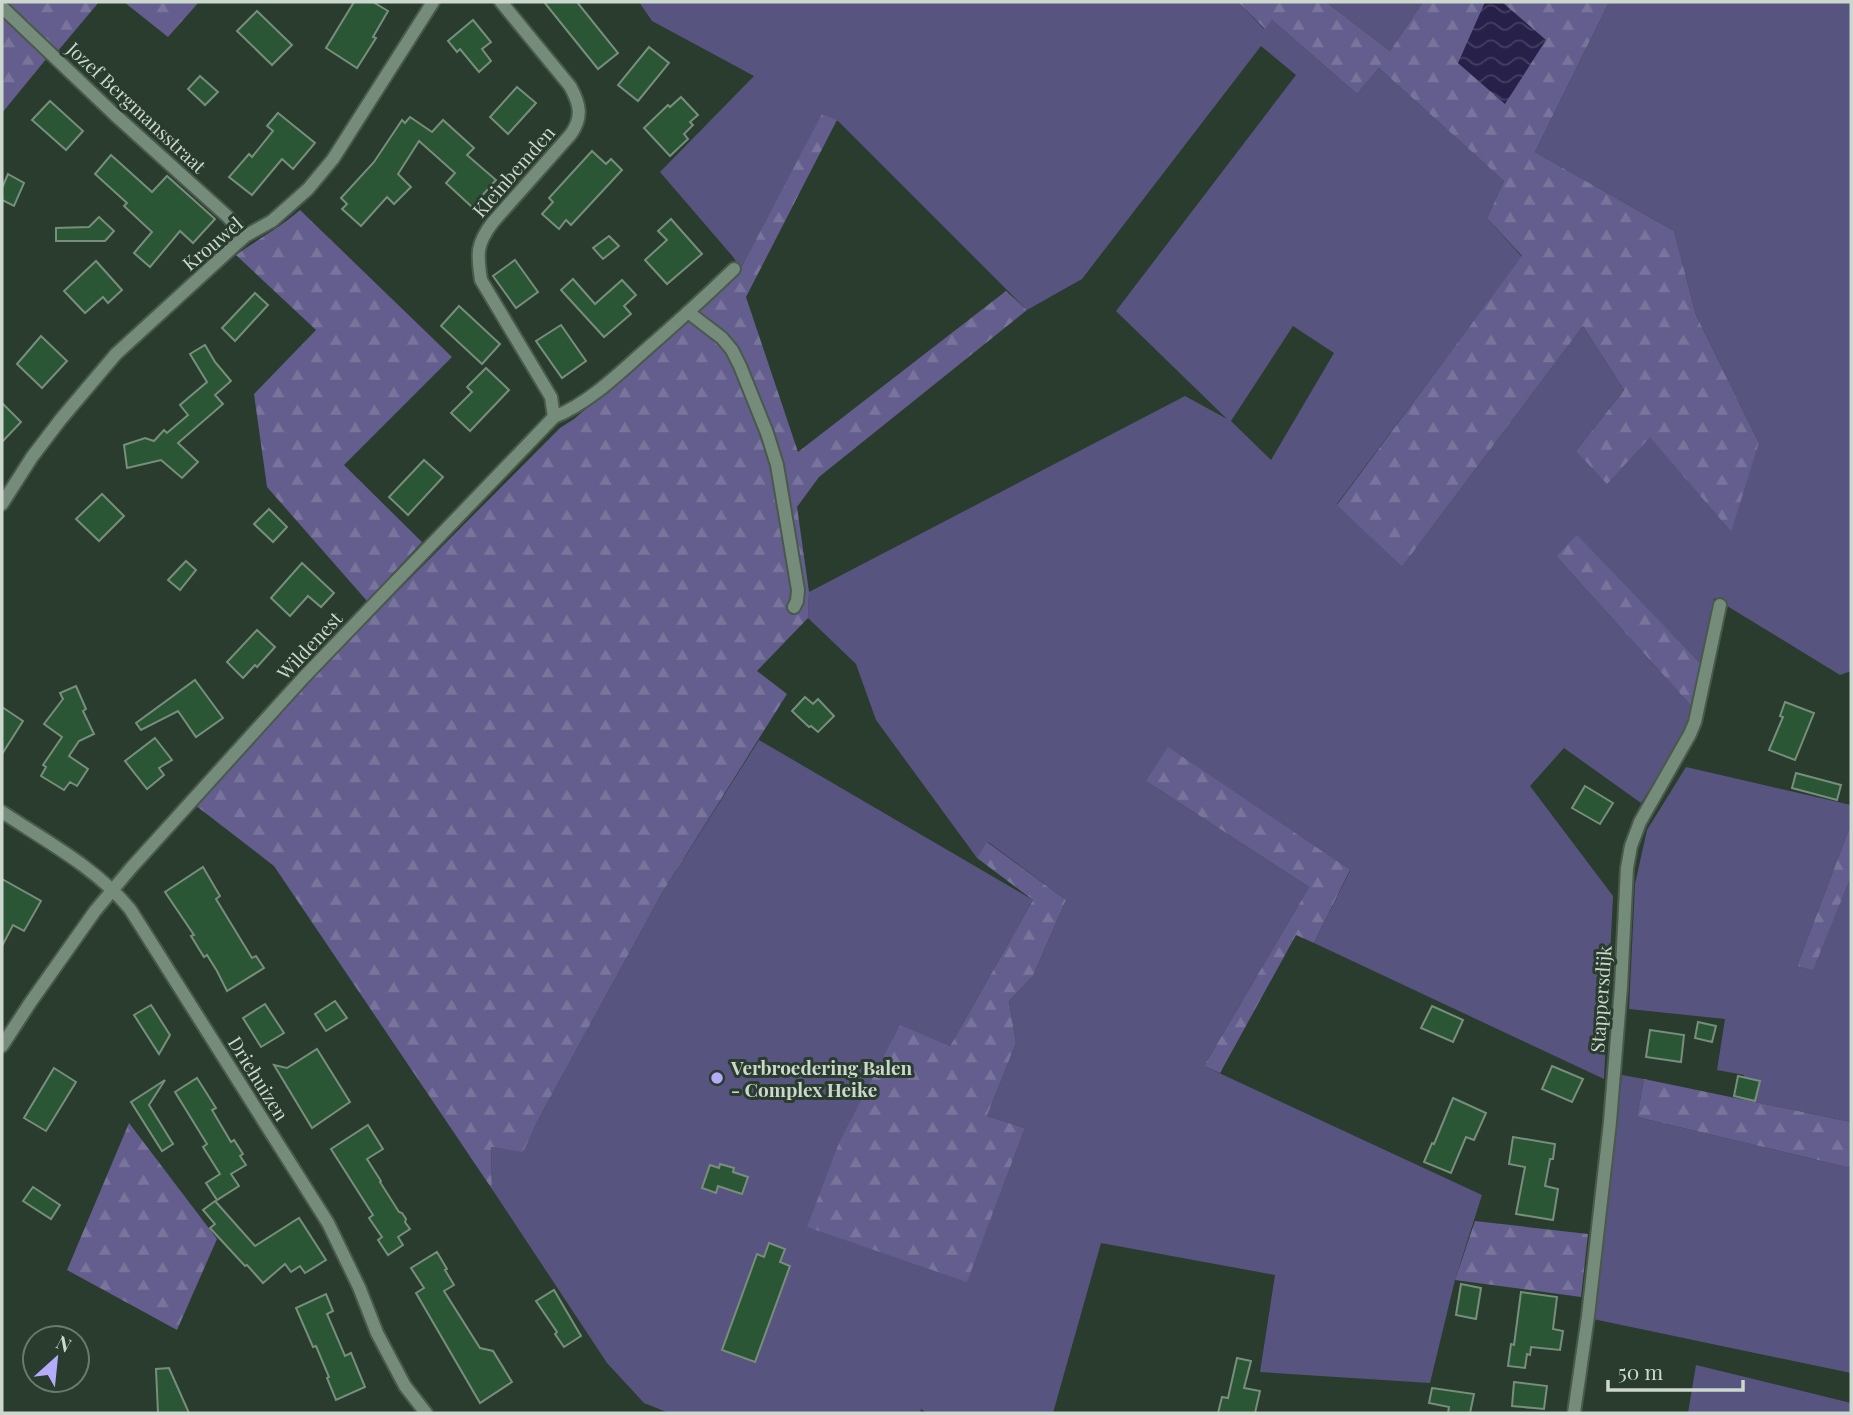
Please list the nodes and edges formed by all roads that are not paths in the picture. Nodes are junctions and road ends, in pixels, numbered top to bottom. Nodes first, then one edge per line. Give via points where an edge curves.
1 (433, 2) edge
2 (501, 2) edge
3 (2, 7) edge
4 (246, 236) junction
5 (734, 269) dead end
6 (688, 313) junction
7 (554, 417) junction
8 (2, 503) edge
9 (1720, 604) dead end
10 (794, 607) dead end
11 (2, 812) edge
12 (114, 890) junction
13 (2, 1046) edge
14 (426, 1413) edge
15 (1574, 1413) edge

1 - 4 street, Krouwel via 321,173 272,221
2 - 7 street, Kleinbemden via 570,86 580,114 571,134 493,222 479,246 481,280 551,397
3 - 4 street, Jozef Bergmansstraat
4 - 8 street, Krouwel via 116,354 47,438
5 - 6 street, Wildenest
6 - 7 street, Wildenest via 616,377
6 - 10 street via 732,350 767,433 778,465 798,590
7 - 12 street, Wildenest via 304,677
9 - 15 street, Stappersdijk via 1695,722 1640,822 1627,868 1610,1122
11 - 12 street, Driehuizen
12 - 13 street, Wildenest
12 - 14 street, Driehuizen via 328,1223 377,1333 405,1386

